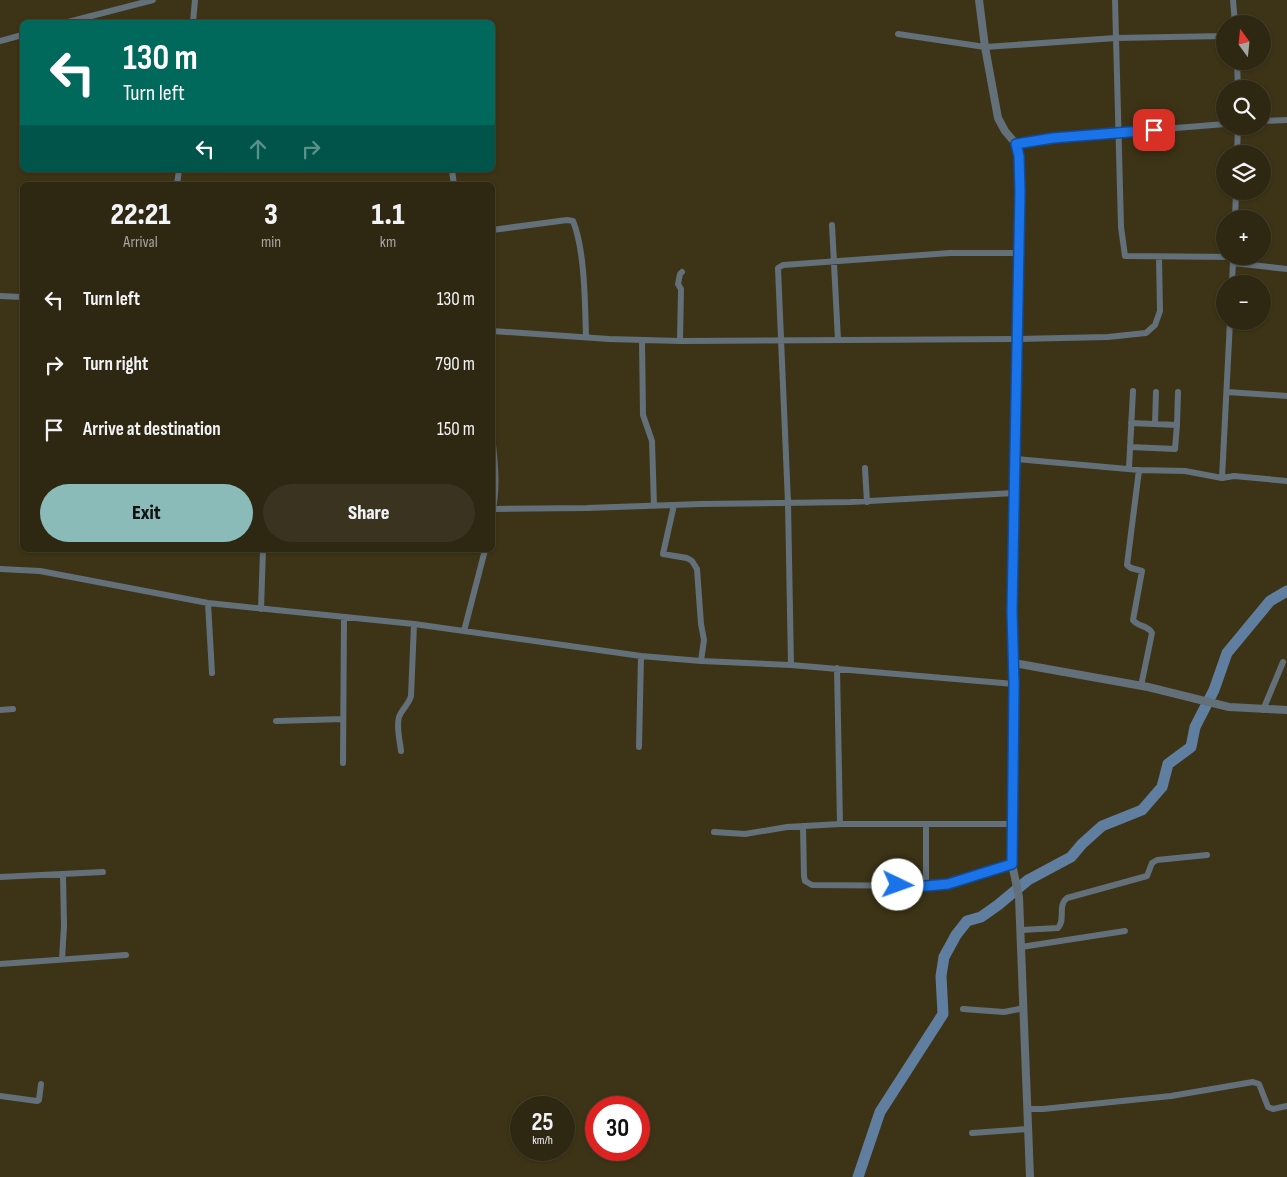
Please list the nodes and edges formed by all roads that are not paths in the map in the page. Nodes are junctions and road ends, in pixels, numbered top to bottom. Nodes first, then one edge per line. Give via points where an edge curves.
1 (153, 0) edge
2 (195, 0) edge
3 (979, 0) edge
4 (1115, 0) edge
5 (1233, 0) edge
6 (1234, 15) edge
7 (76, 20) edge
8 (193, 20) edge
9 (898, 34) dead end
10 (20, 36) edge
11 (1216, 36) edge
12 (1116, 38) junction
13 (0, 41) edge
14 (986, 47) junction
15 (1287, 120) edge
16 (1271, 121) edge
17 (1216, 125) edge
18 (1118, 133) junction
19 (1016, 144) junction
20 (832, 225) dead end
21 (495, 230) edge
22 (1019, 253) junction
23 (1160, 257) junction
24 (1216, 259) edge
25 (834, 261) junction
26 (1265, 265) edge
27 (1287, 269) edge
28 (682, 272) dead end
29 (0, 296) edge
30 (20, 297) edge
31 (1230, 330) edge
32 (495, 331) edge
33 (586, 337) junction
34 (1017, 339) junction
35 (838, 340) junction
36 (642, 341) junction
37 (680, 341) junction
38 (780, 342) junction
39 (1132, 391) dead end
40 (1156, 392) dead end
41 (1178, 392) dead end
42 (1227, 392) junction
43 (1287, 396) edge
44 (1131, 423) junction
45 (1155, 424) junction
46 (1176, 425) junction
47 (1130, 447) junction
48 (1015, 458) junction
49 (495, 459) edge
50 (865, 468) dead end
51 (1129, 468) junction
52 (1139, 470) junction
53 (1222, 478) junction
54 (1287, 481) edge
55 (495, 482) edge
56 (1014, 493) junction
57 (867, 502) junction
58 (788, 503) junction
59 (674, 505) junction
60 (654, 506) junction
61 (495, 512) edge
62 (263, 552) edge
63 (484, 552) edge
64 (0, 569) edge
65 (208, 603) junction
66 (261, 610) junction
67 (344, 617) junction
68 (414, 624) junction
69 (464, 631) junction
70 (641, 656) junction
71 (701, 661) junction
72 (1283, 662) dead end
73 (1014, 663) junction
74 (791, 665) junction
75 (837, 668) junction
76 (212, 673) dead end
77 (1014, 684) junction
78 (1141, 686) junction
79 (13, 709) dead end
80 (0, 710) edge
81 (1262, 710) junction
82 (1287, 710) edge
83 (343, 719) junction
84 (276, 721) dead end
85 (639, 746) dead end
86 (401, 751) dead end
87 (343, 762) dead end
88 (840, 824) junction
89 (1012, 824) junction
90 (926, 825) junction
91 (803, 826) junction
92 (714, 832) dead end
93 (1207, 855) dead end
94 (1012, 864) junction
95 (103, 872) dead end
96 (63, 875) junction
97 (0, 876) edge
98 (926, 886) junction
99 (1021, 930) junction
100 (1125, 931) dead end
101 (1022, 947) junction
102 (126, 955) dead end
103 (62, 959) junction
104 (0, 964) edge
105 (1024, 1008) junction
106 (963, 1009) dead end
107 (41, 1084) dead end
108 (0, 1096) edge
109 (1287, 1106) edge
110 (1028, 1109) junction
111 (1028, 1129) junction
112 (972, 1133) dead end
113 (1030, 1177) edge

1 - 7 street
2 - 8 street
3 - 14 street
4 - 12 street
5 - 6 street
9 - 14 street
10 - 13 street
11 - 12 street
12 - 14 street
12 - 18 street
14 - 19 street via 998,118
15 - 16 street
17 - 18 street
18 - 19 street
18 - 23 street via 1123,251 1125,256 1131,257
19 - 22 street via 1019,156
20 - 25 street
21 - 33 street via 573,221 583,277
22 - 25 street via 950,253
22 - 34 street
23 - 24 street
23 - 34 street via 1160,311 1155,324 1146,333
25 - 35 street
25 - 38 street via 778,268
26 - 27 street
28 - 37 street via 678,284 681,289
29 - 30 street
31 - 42 street
32 - 33 street
33 - 36 street
34 - 35 street
34 - 48 street
35 - 38 street
36 - 37 street
36 - 60 street via 643,415 652,441
37 - 38 street
38 - 58 street
39 - 44 street
40 - 45 street
41 - 46 street
42 - 43 street
42 - 53 street
44 - 45 street
44 - 47 street
45 - 46 street
46 - 47 street via 1175,449
47 - 51 street
48 - 51 street
48 - 56 street
49 - 55 street
50 - 57 street
51 - 52 street
52 - 53 street via 1185,471
52 - 78 street via 1127,565 1140,570 1142,576 1133,620 1152,633
53 - 54 street via 1234,476
56 - 57 street
56 - 73 street
57 - 58 street
58 - 59 street
58 - 74 street
59 - 60 street
59 - 71 street via 663,554 687,558 697,569 704,640
60 - 61 street
62 - 66 street
63 - 69 street
64 - 65 street via 40,571
65 - 66 street
65 - 76 street
66 - 67 street
67 - 68 street
67 - 83 street
68 - 69 street
68 - 86 street via 411,696 399,721
69 - 70 street
70 - 71 street
70 - 85 street
71 - 74 street
72 - 81 street
73 - 77 street
73 - 78 street
74 - 75 street
75 - 77 street
75 - 88 street
77 - 89 street
78 - 81 street via 1216,704
79 - 80 street
81 - 82 street
83 - 84 street
83 - 87 street
88 - 90 street
88 - 91 street
89 - 90 street
89 - 94 street
90 - 98 street
91 - 92 street via 755,833
91 - 98 street via 804,876 808,884
93 - 99 street via 1157,860 1152,863 1147,876 1067,898 1062,904 1062,923 1058,928
94 - 98 street via 959,882
94 - 99 street
95 - 96 street
96 - 97 street
96 - 103 street
99 - 101 street
100 - 101 street
101 - 105 street
102 - 103 street
103 - 104 street
105 - 106 street via 1004,1012
105 - 110 street
107 - 108 street via 38,1101
109 - 110 street via 1268,1107 1259,1084 1253,1082 1171,1096
110 - 111 street
111 - 112 street
111 - 113 street

